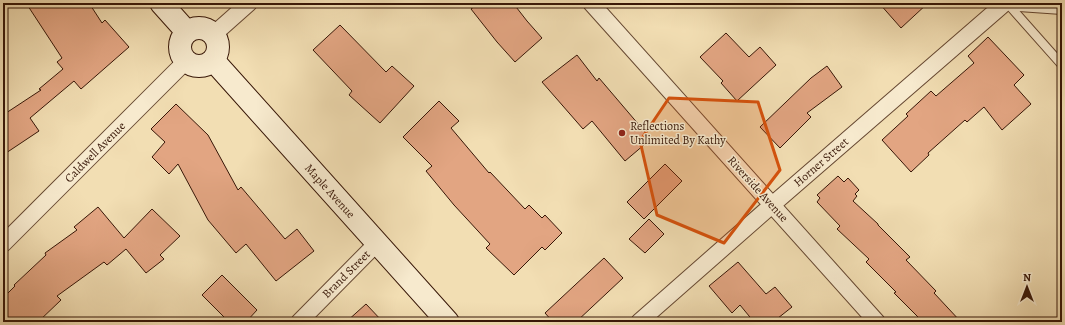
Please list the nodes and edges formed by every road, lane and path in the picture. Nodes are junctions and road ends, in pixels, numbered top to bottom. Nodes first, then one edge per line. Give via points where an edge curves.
1 (161, 3) edge
2 (249, 3) edge
3 (591, 3) edge
4 (1006, 3) edge
5 (1019, 3) edge
6 (1062, 6) edge
7 (187, 32) junction
8 (213, 35) junction
9 (213, 60) junction
10 (186, 61) junction
11 (1062, 65) edge
12 (772, 205) junction
13 (377, 243) junction
14 (3, 244) edge
15 (299, 322) edge
16 (448, 322) edge
17 (639, 322) edge
18 (877, 322) edge

1 - 7 main road
2 - 8 street
3 - 12 street, Riverside Avenue
4 - 11 lane
4 - 12 street, Horner Street
5 - 6 street
7 - 8 main road via 197,28
7 - 10 main road via 180,46 181,55
8 - 9 main road via 218,50
9 - 10 main road via 201,66
9 - 13 main road, Maple Avenue
10 - 14 street, Caldwell Avenue
12 - 17 street, Horner Street
12 - 18 street, Riverside Avenue
13 - 15 street, Brand Street
13 - 16 main road, Maple Avenue

